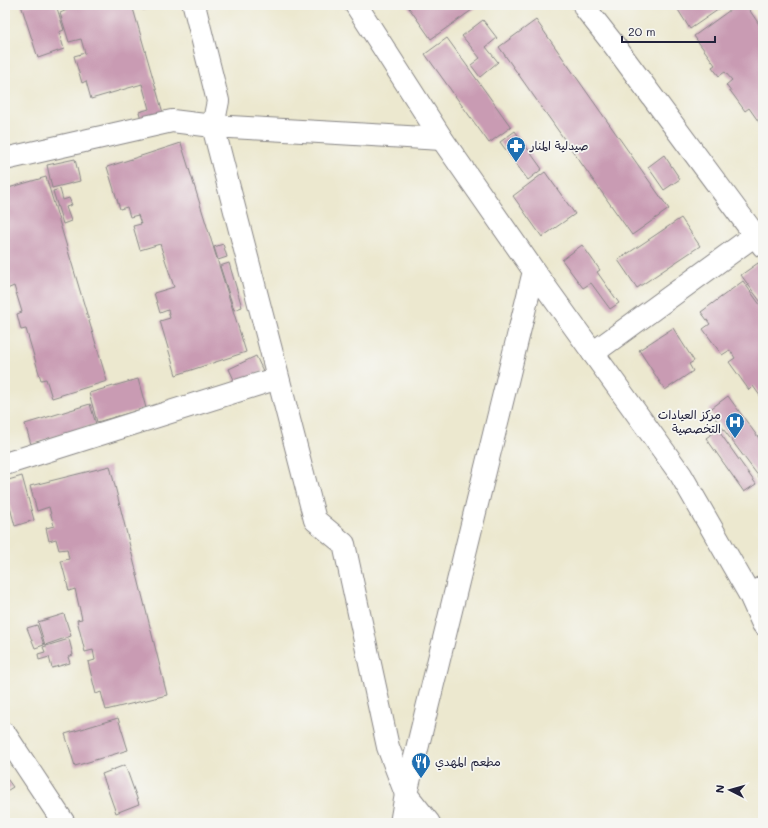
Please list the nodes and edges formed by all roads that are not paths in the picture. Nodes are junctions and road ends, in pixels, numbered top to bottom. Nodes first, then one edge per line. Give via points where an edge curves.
1 (194, 5) edge
2 (356, 5) edge
3 (584, 5) edge
4 (213, 126) junction
5 (442, 139) junction
6 (5, 160) edge
7 (759, 240) edge
8 (534, 270) junction
9 (593, 353) junction
10 (278, 378) junction
11 (5, 464) edge
12 (757, 591) edge
13 (763, 624) edge
14 (5, 734) edge
15 (406, 794) junction
16 (64, 823) edge
17 (401, 823) edge
18 (429, 823) edge

1 - 4 street via 218,101
2 - 5 street
3 - 7 street
4 - 5 street
4 - 6 street via 172,121
4 - 10 street
5 - 8 street
7 - 9 street
8 - 9 street
8 - 15 street
9 - 12 street via 681,476
10 - 11 street
10 - 15 street via 315,520 344,544 388,747
12 - 13 street
14 - 16 street
15 - 17 street
15 - 18 street

